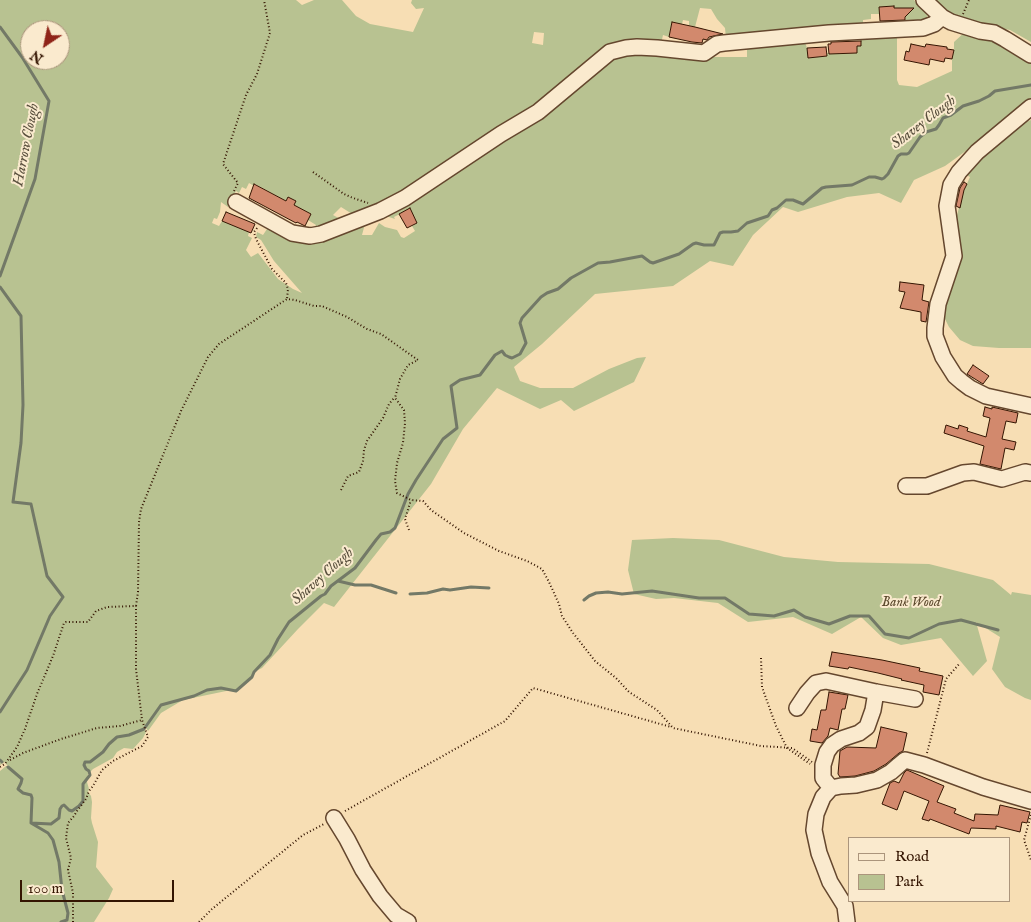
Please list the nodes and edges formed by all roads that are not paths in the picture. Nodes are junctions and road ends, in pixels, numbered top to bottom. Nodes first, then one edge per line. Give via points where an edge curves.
1 (924, 0) edge
2 (942, 17) junction
3 (1031, 55) edge
4 (1031, 107) edge
5 (236, 202) road end
6 (1031, 406) edge
7 (1031, 473) edge
8 (906, 486) dead end
9 (876, 692) junction
10 (915, 699) dead end
11 (798, 708) dead end
12 (831, 788) junction
13 (1031, 801) edge
14 (334, 818) road end
15 (408, 922) edge
16 (847, 922) edge

1 - 2 street
2 - 3 street via 959,25 994,33
2 - 5 street via 922,28 724,43 704,53 637,47 610,52 538,112 405,198 321,234 292,233
4 - 6 street via 976,152 952,185 947,206 954,256 938,304 935,328 943,357 962,382 986,396
7 - 8 street via 1002,479 974,472 963,473 927,486
9 - 10 street
9 - 11 street via 826,681 816,683
9 - 12 street via 867,727 841,739 827,752 823,778
12 - 13 street via 878,780 905,760
12 - 16 street via 816,814 814,830 830,882 845,906
14 - 15 street via 380,896 396,915

